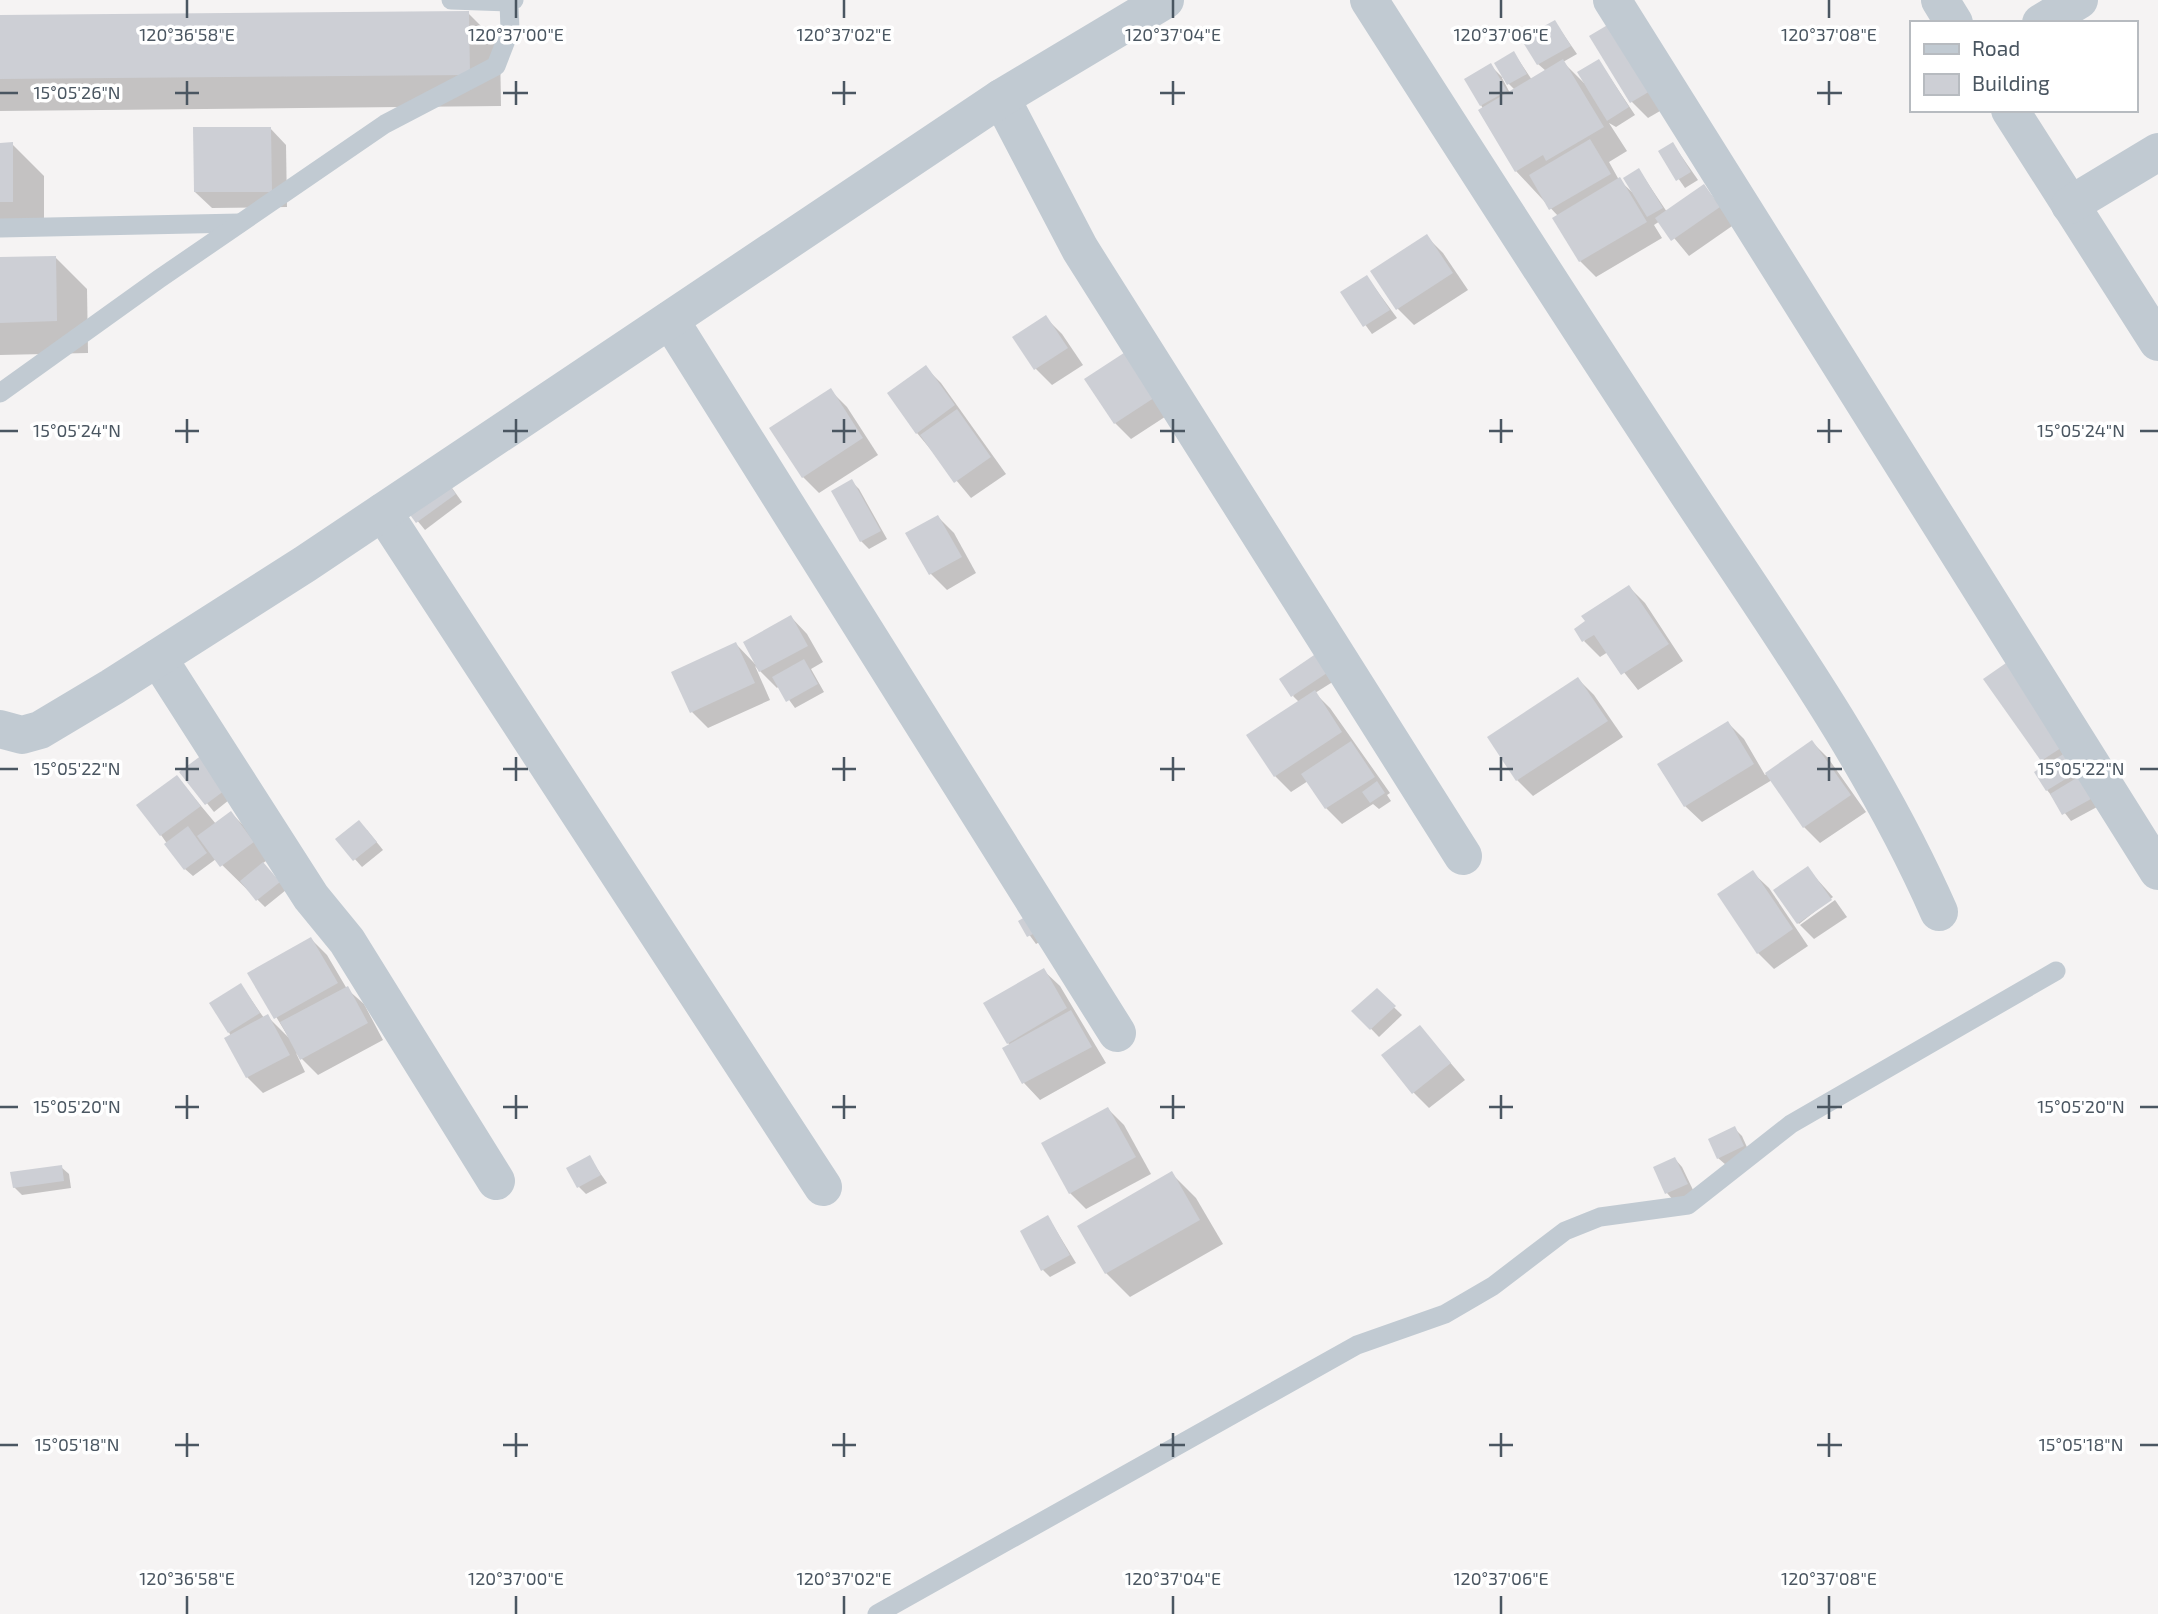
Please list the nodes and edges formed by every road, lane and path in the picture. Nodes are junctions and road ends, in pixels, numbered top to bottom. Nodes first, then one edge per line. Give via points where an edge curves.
1 (451, 0) edge
2 (1166, 0) edge
3 (1369, 0) edge
4 (1612, 0) edge
5 (1940, 0) edge
6 (2079, 0) edge
7 (512, 1) edge
8 (1953, 21) edge
9 (2044, 21) edge
10 (1001, 98) junction
11 (2011, 112) edge
12 (2158, 152) edge
13 (2070, 205) junction
14 (241, 223) junction
15 (0, 228) edge
16 (670, 320) junction
17 (2158, 342) edge
18 (0, 393) edge
19 (383, 512) junction
20 (158, 658) junction
21 (0, 729) edge
22 (1463, 856) dead end
23 (2158, 871) edge
24 (1940, 912) dead end
25 (2056, 971) dead end
26 (1117, 1033) dead end
27 (496, 1181) dead end
28 (823, 1187) dead end
29 (877, 1614) edge

1 - 7 lane
2 - 10 street
3 - 24 street via 1828,707
4 - 23 street
5 - 8 street
6 - 9 street
7 - 14 lane via 510,30 496,66 384,124
10 - 16 street
10 - 22 street via 1080,249
11 - 13 street
12 - 13 street
13 - 17 street
14 - 15 lane
14 - 18 lane
16 - 19 street
16 - 26 street
19 - 20 street
19 - 28 street
20 - 21 street via 40,730 22,735
20 - 27 street via 311,897 347,941
25 - 29 lane via 1791,1124 1688,1205 1600,1217 1565,1230 1493,1286 1445,1314 1357,1345

